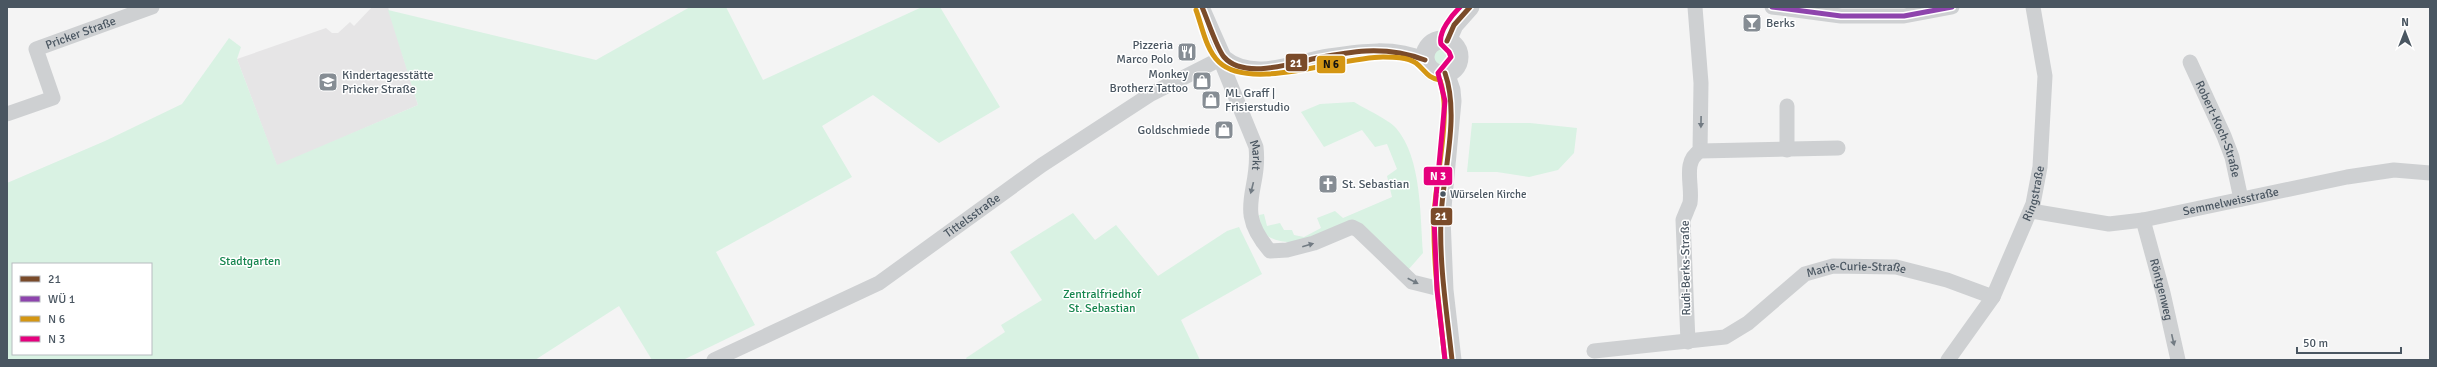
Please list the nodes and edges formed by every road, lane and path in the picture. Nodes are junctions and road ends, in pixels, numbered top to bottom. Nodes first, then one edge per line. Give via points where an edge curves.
1 (152, 7) edge
2 (1202, 7) edge
3 (1470, 7) edge
4 (1695, 7) edge
5 (1772, 7) edge
6 (1952, 7) edge
7 (2033, 7) edge
8 (1447, 41) junction
9 (1222, 58) junction
10 (1425, 60) junction
11 (2190, 62) dead end
12 (1445, 73) junction
13 (1787, 106) dead end
14 (7, 114) edge
15 (1838, 148) dead end
16 (1787, 150) junction
17 (1700, 151) junction
18 (2430, 173) edge
19 (2241, 199) junction
20 (2031, 211) junction
21 (2143, 220) junction
22 (1444, 290) junction
23 (1993, 297) junction
24 (1688, 342) junction
25 (1594, 351) dead end
26 (714, 360) edge
27 (1452, 360) edge
28 (1948, 360) edge
29 (2178, 360) edge

1 - 14 street, Pricker Straße via 36,49 53,98
2 - 9 street, Markt
3 - 8 street via 1454,25
4 -> 17 street via 1701,93
5 - 6 street via 1841,16 1904,16
7 - 20 street, Ringstraße via 2045,76 2040,167
8 - 10 street via 1441,40 1431,44 1425,54
8 - 12 street via 1456,48 1458,58 1454,68
9 - 10 street via 1243,66 1275,68 1329,56 1390,50 1413,54
9 -> 22 street, Markt via 1256,147 1257,161 1250,192 1249,211 1263,243 1270,251 1287,250 1314,243 1352,227 1412,282
9 - 26 street, Tittelsstraße via 1150,94 1042,165 879,283
10 - 12 street via 1434,72
11 - 19 street, Robert-Koch-Straße via 2232,157
12 - 22 street via 1452,101 1441,218
13 - 16 street
15 - 16 street
16 - 17 street
17 - 24 street, Rudi-Berks-Straße via 1693,155 1690,162 1690,202 1683,220
18 - 19 street, Semmelweisstraße via 2394,170
19 - 21 street, Semmelweisstraße
20 - 21 street, Semmelweisstraße via 2109,224
20 - 23 street, Ringstraße
21 -> 29 street, Röntgenweg
22 - 27 street
23 - 24 street, Marie-Curie-Straße via 1947,280 1896,267 1833,266 1806,274 1737,332 1725,338
23 - 28 street, Ringstraße
24 - 25 street, Marie-Curie-Straße

